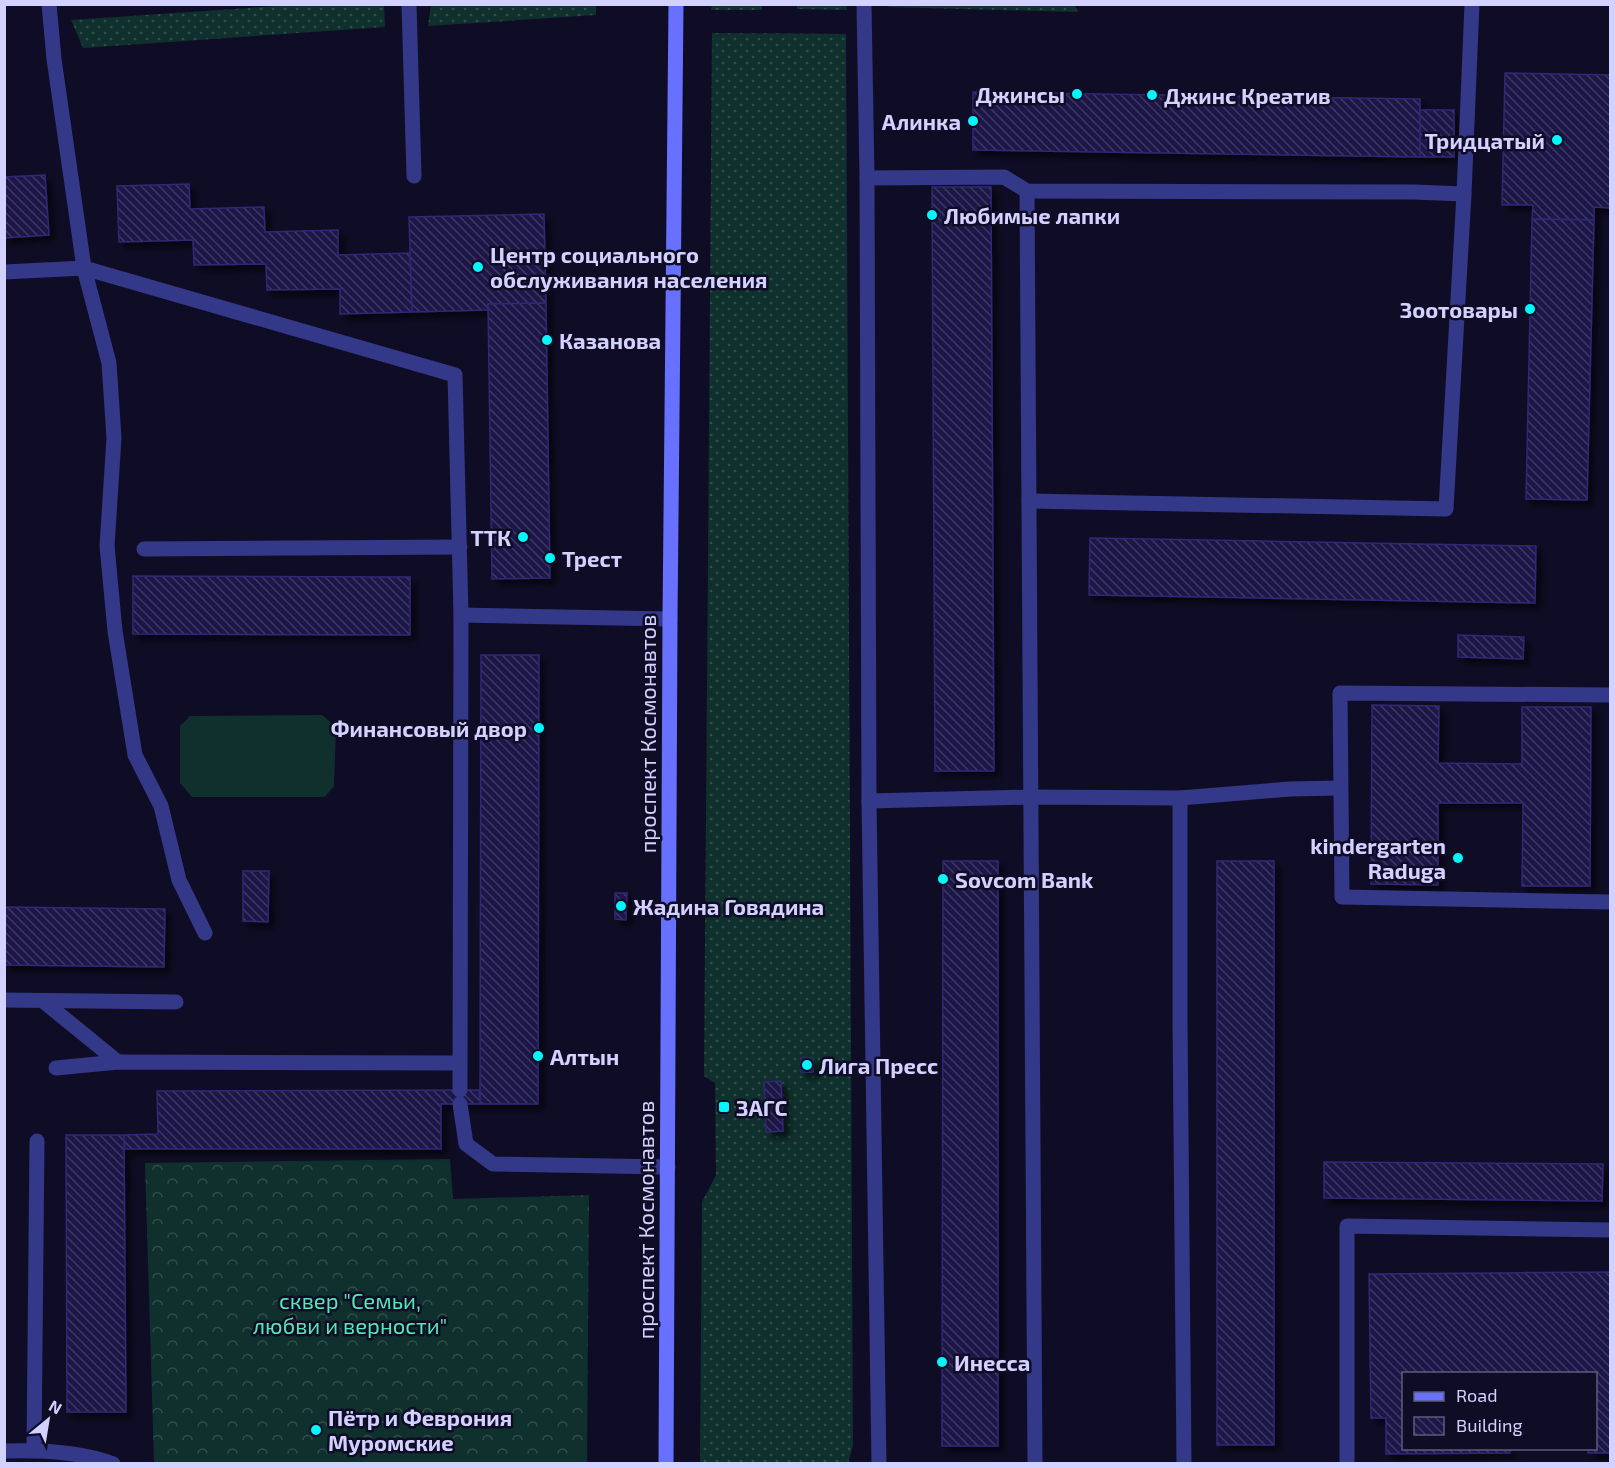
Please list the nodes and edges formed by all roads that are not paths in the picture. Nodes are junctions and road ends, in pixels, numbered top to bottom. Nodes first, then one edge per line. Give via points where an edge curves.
1 (49, 4) edge
2 (409, 4) edge
3 (676, 4) edge
4 (864, 4) edge
5 (1472, 4) edge
6 (414, 176) dead end
7 (867, 178) junction
8 (1027, 191) junction
9 (1464, 194) junction
10 (84, 268) junction
11 (4, 272) edge
12 (1029, 501) junction
13 (460, 547) junction
14 (144, 549) dead end
15 (461, 615) junction
16 (670, 619) junction
17 (1611, 695) edge
18 (1340, 788) junction
19 (1032, 796) junction
20 (1180, 798) junction
21 (869, 801) junction
22 (1611, 902) edge
23 (205, 933) dead end
24 (4, 1000) edge
25 (43, 1000) junction
26 (176, 1002) dead end
27 (118, 1062) junction
28 (459, 1063) junction
29 (56, 1068) dead end
30 (37, 1141) dead end
31 (668, 1167) junction
32 (1611, 1230) edge
33 (34, 1450) junction
34 (4, 1451) edge
35 (113, 1464) edge
36 (666, 1464) edge
37 (879, 1464) edge
38 (1035, 1464) edge
39 (1184, 1464) edge
40 (1347, 1464) edge

1 - 10 street
2 - 6 street
3 - 16 main road, проспект Космонавтов
4 - 7 street
5 - 9 street
7 - 8 street via 1004,177
7 - 21 street
8 - 9 street
8 - 12 street
9 - 12 street via 1446,509
10 - 11 street
10 - 13 street via 455,375
10 - 23 street via 109,363 114,438 107,546 115,631 135,755 161,806 179,880
12 - 19 street
13 - 14 street
13 - 15 street
15 - 16 street
15 - 28 street
16 - 31 main road, проспект Космонавтов
17 - 18 street via 1340,693
18 - 20 street
18 - 22 street via 1342,897
19 - 20 street
19 - 21 street
19 - 38 street
20 - 39 street
21 - 37 street
24 - 25 street
25 - 26 street
25 - 27 street
27 - 28 street
27 - 29 street
28 - 31 street via 466,1144 493,1164
30 - 33 street
31 - 36 main road, проспект Космонавтов
32 - 40 street via 1347,1226
33 - 34 street
33 - 35 street

